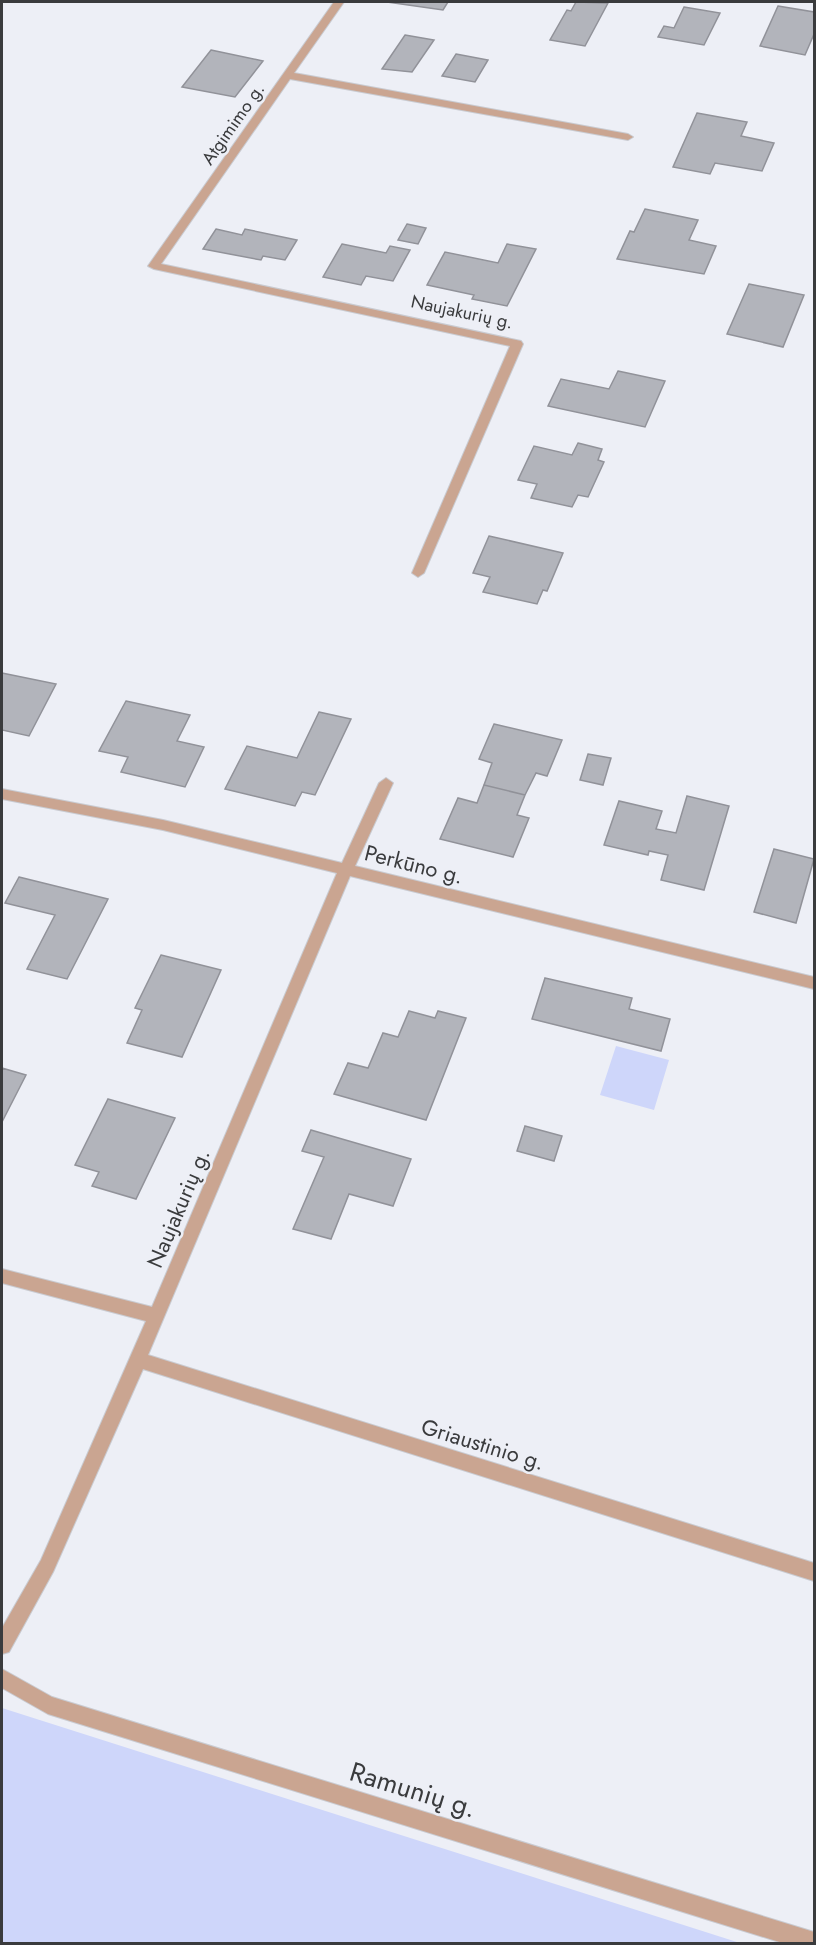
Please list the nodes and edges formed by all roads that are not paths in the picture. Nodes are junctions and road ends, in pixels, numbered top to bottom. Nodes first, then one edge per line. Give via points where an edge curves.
1 (339, 2) edge
2 (287, 75) junction
3 (628, 137) dead end
4 (154, 266) joint
5 (418, 573) dead end
6 (386, 783) dead end
7 (2, 794) edge
8 (346, 869) junction
9 (814, 982) edge
10 (2, 1276) edge
11 (157, 1316) junction
12 (138, 1359) junction
13 (814, 1572) edge
14 (2, 1645) edge
15 (2, 1678) edge
16 (814, 1942) edge

1 - 2 street, Atgimimo g.
2 - 3 street
2 - 4 street, Atgimimo g.
4 - 5 street, Naujakurių g. via 517,344
6 - 8 street, Naujakurių g.
7 - 8 street, Perkūno g. via 163,825
8 - 9 street, Perkūno g.
8 - 11 street, Naujakurių g.
10 - 11 street
11 - 12 street, Naujakurių g.
12 - 13 street, Griaustinio g.
12 - 14 street, Naujakurių g. via 47,1566
15 - 16 street, Ramunių g. via 48,1705

